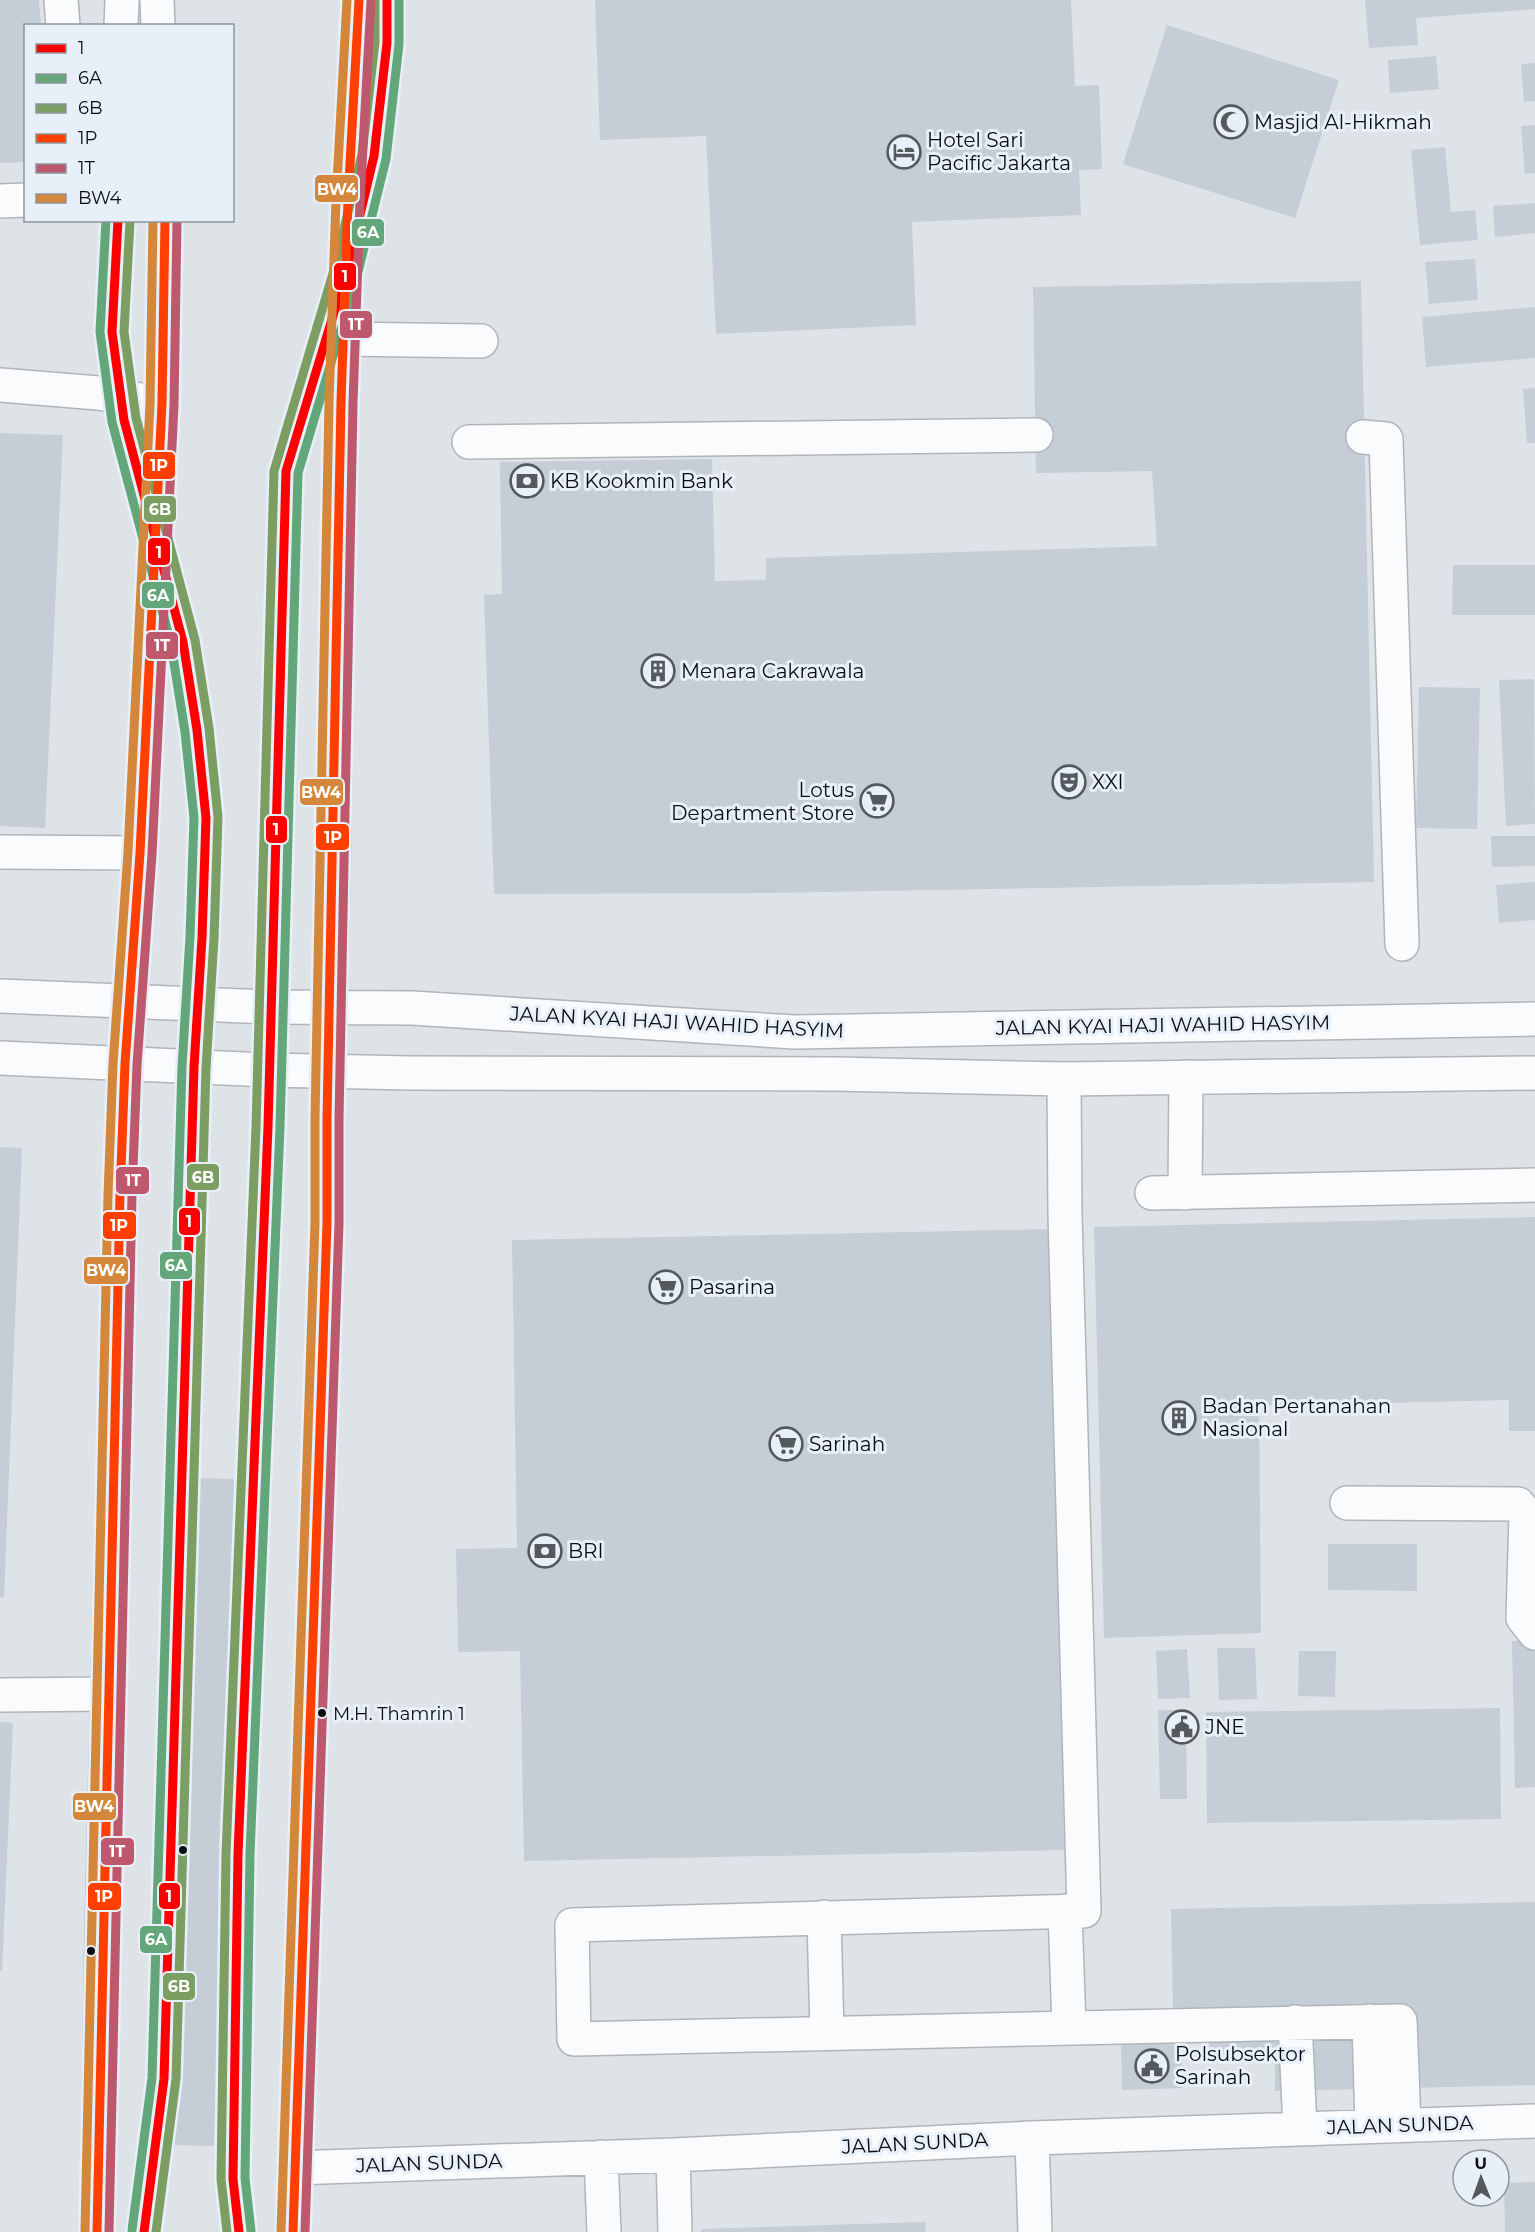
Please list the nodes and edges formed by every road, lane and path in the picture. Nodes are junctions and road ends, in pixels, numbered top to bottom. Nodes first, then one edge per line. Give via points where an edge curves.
1 (62, 0) edge
2 (122, 0) edge
3 (157, 0) edge
4 (359, 0) edge
5 (387, 0) edge
6 (63, 24) edge
7 (122, 24) edge
8 (158, 24) edge
9 (24, 200) edge
10 (0, 201) edge
11 (118, 222) edge
12 (165, 222) edge
13 (346, 273) junction
14 (342, 339) junction
15 (481, 341) dead end
16 (0, 385) edge
17 (120, 397) junction
18 (162, 404) junction
19 (1036, 435) dead end
20 (1364, 437) dead end
21 (469, 442) dead end
22 (155, 536) junction
23 (0, 852) edge
24 (140, 853) junction
25 (1402, 944) dead end
26 (0, 996) edge
27 (129, 1000) junction
28 (198, 1004) junction
29 (271, 1007) junction
30 (329, 1007) junction
31 (1535, 1018) edge
32 (0, 1058) edge
33 (125, 1064) junction
34 (194, 1067) junction
35 (268, 1070) junction
36 (327, 1072) junction
37 (1535, 1073) edge
38 (1186, 1077) junction
39 (1064, 1079) junction
40 (1535, 1185) edge
41 (1152, 1193) dead end
42 (1185, 1193) junction
43 (1347, 1503) dead end
44 (1535, 1633) edge
45 (109, 1694) junction
46 (0, 1695) edge
47 (1065, 1911) junction
48 (824, 1917) junction
49 (1385, 2021) junction
50 (1302, 2022) junction
51 (1069, 2027) junction
52 (827, 2033) junction
53 (1535, 2121) edge
54 (1404, 2125) junction
55 (1372, 2126) junction
56 (1307, 2128) junction
57 (1032, 2138) junction
58 (673, 2155) junction
59 (601, 2157) junction
60 (294, 2168) junction
61 (97, 2232) edge
62 (144, 2232) edge
63 (238, 2232) edge
64 (293, 2232) edge
65 (604, 2232) edge
66 (675, 2232) edge
67 (1035, 2232) edge

1 - 6 main road
2 - 7 main road
3 - 8 main road
4 - 13 main road
5 - 13 main road via 387,44 374,156
9 - 10 main road
11 - 17 main road via 112,332
12 - 18 main road
13 - 14 main road
13 - 29 main road via 285,471
14 - 15 main road
14 - 30 main road
16 - 17 main road
17 - 18 main road
17 - 22 main road
18 - 22 main road
19 - 21 main road
20 - 25 main road via 1386,439
22 - 24 main road
22 - 28 main road via 183,642 206,818
23 - 24 main road
24 - 27 main road
26 - 27 main road, JALAN KYAI HAJI WAHID HASYIM
27 - 28 main road, JALAN KYAI HAJI WAHID HASYIM
27 - 33 main road
28 - 29 main road, JALAN KYAI HAJI WAHID HASYIM
28 - 34 main road
29 - 30 main road, JALAN KYAI HAJI WAHID HASYIM
29 - 35 main road
30 - 31 main road, JALAN KYAI HAJI WAHID HASYIM via 412,1008 795,1032
30 - 36 main road
32 - 33 main road
33 - 34 main road
33 - 45 main road
34 - 35 main road
34 - 62 main road via 164,2079
35 - 36 main road
35 - 63 main road via 237,1866 233,2179
36 - 39 main road
36 - 60 main road via 327,1223
37 - 38 main road
38 - 39 main road
38 - 42 main road
39 - 47 main road via 1084,1911
40 - 42 main road
41 - 42 main road
43 - 44 main road via 1518,1504 1526,1514 1523,1618
45 - 46 main road
45 - 61 main road
47 - 48 main road
47 - 51 main road
48 - 52 main road
48 - 52 main road via 572,1925 574,2039
49 - 50 main road
49 - 54 main road
49 - 55 main road
50 - 51 main road
50 - 56 main road
51 - 52 main road
53 - 54 main road, JALAN SUNDA
54 - 55 main road, JALAN SUNDA
55 - 56 main road, JALAN SUNDA
56 - 57 main road, JALAN SUNDA
57 - 58 main road, JALAN SUNDA
57 - 67 main road
58 - 59 main road, JALAN SUNDA
58 - 66 main road
59 - 60 main road, JALAN SUNDA
59 - 65 main road
60 - 64 main road

